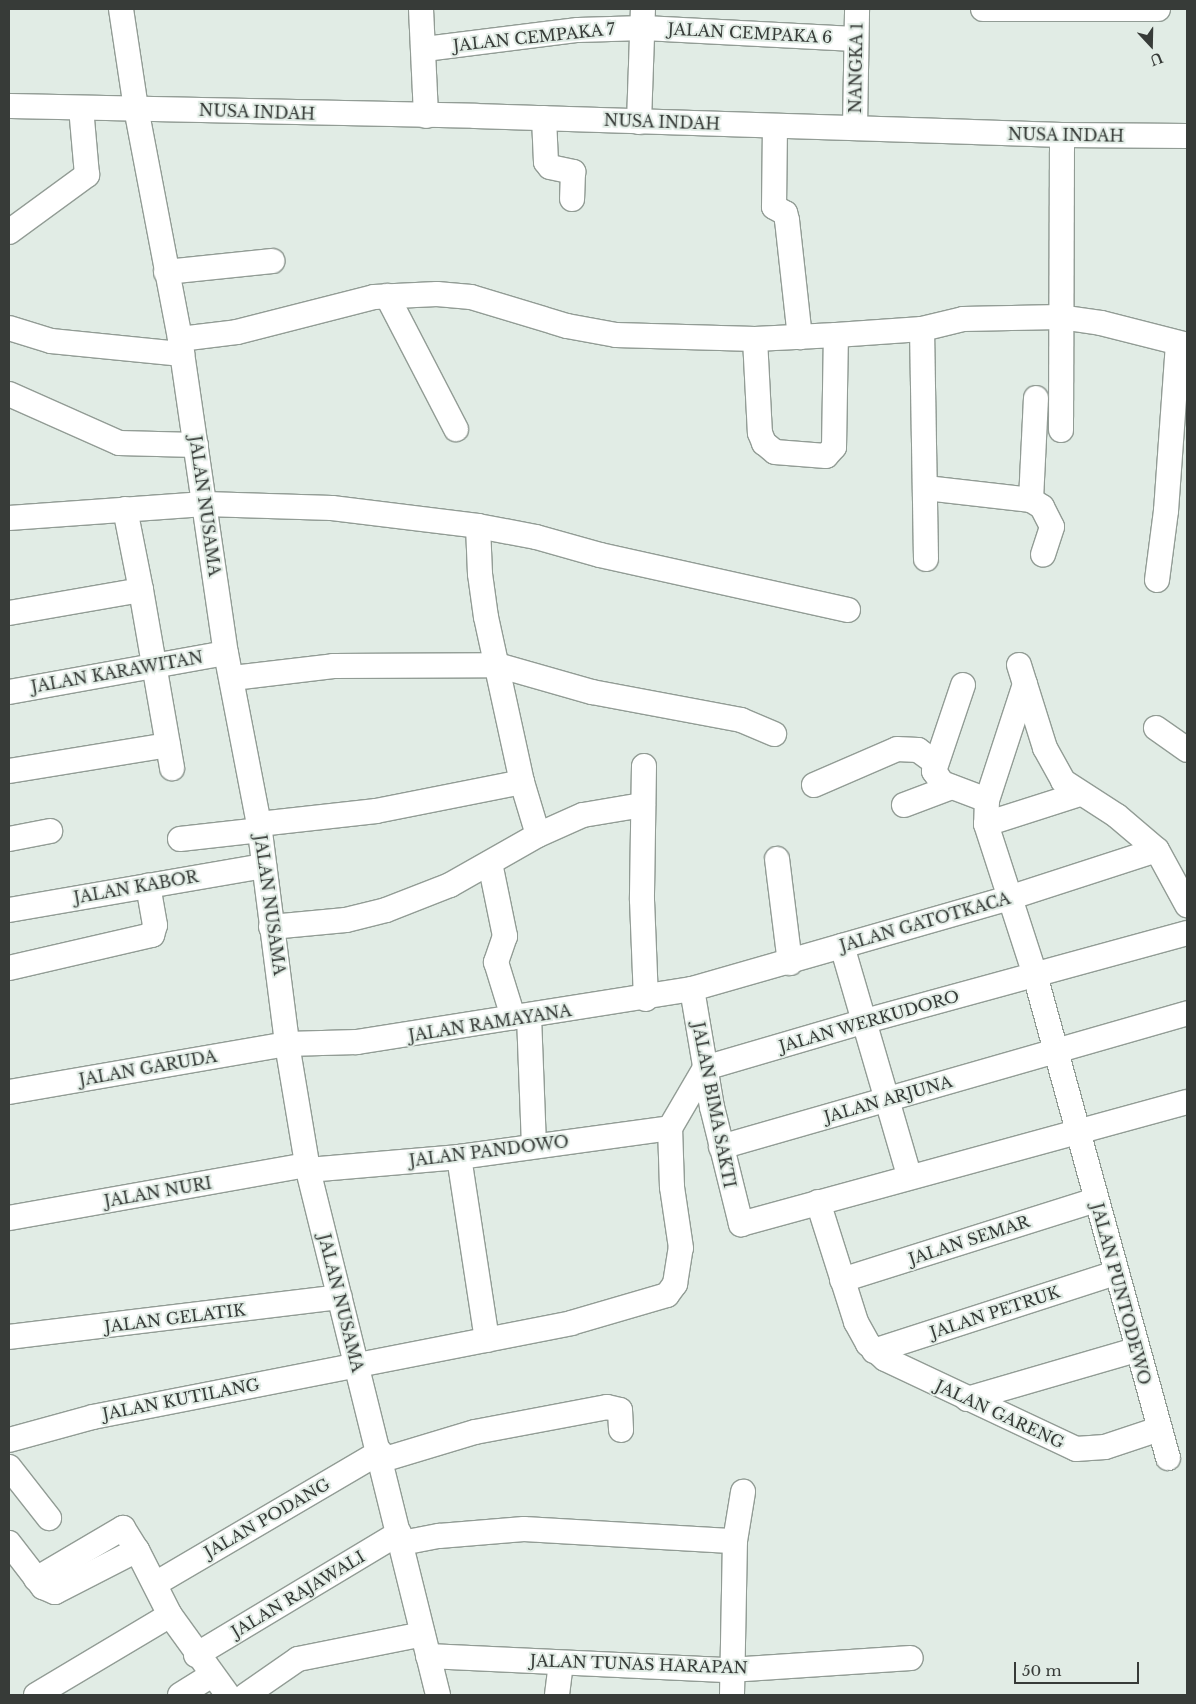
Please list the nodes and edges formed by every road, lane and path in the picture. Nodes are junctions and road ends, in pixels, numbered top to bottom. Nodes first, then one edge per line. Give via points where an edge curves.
1 (121, 9) edge
2 (421, 9) edge
3 (857, 9) edge
4 (982, 9) edge
5 (1158, 9) edge
6 (643, 18) edge
7 (856, 39) junction
8 (425, 49) junction
9 (9, 106) edge
10 (81, 108) junction
11 (136, 108) junction
12 (426, 116) junction
13 (544, 118) junction
14 (639, 122) junction
15 (775, 126) junction
16 (855, 128) junction
17 (1062, 136) junction
18 (1187, 136) edge
19 (572, 199) dead end
20 (9, 232) edge
21 (272, 261) dead end
22 (166, 272) junction
23 (387, 296) junction
24 (1060, 318) junction
25 (9, 328) edge
26 (922, 329) junction
27 (836, 335) junction
28 (800, 336) junction
29 (755, 339) junction
30 (1183, 345) edge
31 (181, 346) junction
32 (9, 394) edge
33 (1036, 398) dead end
34 (456, 429) dead end
35 (1061, 430) dead end
36 (196, 445) junction
37 (926, 488) junction
38 (1031, 500) junction
39 (205, 504) junction
40 (125, 509) junction
41 (9, 518) edge
42 (478, 526) junction
43 (1043, 555) dead end
44 (926, 559) dead end
45 (1157, 580) dead end
46 (141, 590) junction
47 (848, 610) dead end
48 (9, 613) edge
49 (226, 652) junction
50 (498, 665) junction
51 (155, 666) junction
52 (233, 678) junction
53 (963, 685) dead end
54 (9, 692) edge
55 (1156, 728) dead end
56 (774, 734) dead end
57 (1187, 750) edge
58 (936, 763) junction
59 (644, 766) dead end
60 (9, 770) edge
61 (522, 782) junction
62 (814, 785) dead end
63 (952, 787) junction
64 (1080, 794) junction
65 (987, 800) junction
66 (643, 805) junction
67 (904, 805) dead end
68 (986, 824) junction
69 (259, 827) junction
70 (50, 831) dead end
71 (538, 835) junction
72 (9, 839) edge
73 (180, 839) dead end
74 (1157, 850) junction
75 (777, 860) dead end
76 (490, 863) junction
77 (264, 866) junction
78 (148, 886) junction
79 (1012, 897) junction
80 (1187, 905) edge
81 (9, 910) edge
82 (271, 927) junction
83 (1187, 933) edge
84 (842, 946) junction
85 (790, 963) junction
86 (9, 968) edge
87 (1035, 975) junction
88 (692, 989) junction
89 (646, 999) junction
90 (1187, 1013) edge
91 (521, 1017) junction
92 (862, 1022) junction
93 (287, 1044) junction
94 (1056, 1052) junction
95 (705, 1068) junction
96 (9, 1092) edge
97 (886, 1099) junction
98 (1187, 1102) edge
99 (670, 1128) junction
100 (1076, 1130) junction
101 (534, 1146) junction
102 (721, 1147) junction
103 (459, 1157) junction
104 (308, 1168) junction
105 (909, 1175) junction
106 (1096, 1200) junction
107 (818, 1202) junction
108 (9, 1218) edge
109 (1116, 1273) junction
110 (842, 1280) junction
111 (340, 1296) junction
112 (9, 1338) edge
113 (487, 1340) junction
114 (1136, 1350) junction
115 (874, 1351) junction
116 (356, 1364) junction
117 (967, 1399) junction
118 (1159, 1429) junction
119 (621, 1430) dead end
120 (9, 1440) edge
121 (381, 1456) junction
122 (1168, 1458) dead end
123 (9, 1468) edge
124 (743, 1492) dead end
125 (49, 1518) dead end
126 (401, 1538) junction
127 (735, 1541) junction
128 (9, 1544) edge
129 (154, 1584) junction
130 (170, 1616) junction
131 (426, 1645) junction
132 (196, 1655) junction
133 (911, 1658) dead end
134 (561, 1663) junction
135 (730, 1670) junction
136 (211, 1676) junction
137 (36, 1695) edge
138 (180, 1695) edge
139 (228, 1695) edge
140 (246, 1695) edge
141 (438, 1695) edge
142 (557, 1695) edge
143 (732, 1695) edge

1 - 11 street, JALAN NUSAMA
2 - 8 street
3 - 7 street, NANGKA 1
4 - 5 street
6 - 7 street, JALAN CEMPAKA 6
6 - 8 street, JALAN CEMPAKA 7 via 578,30
6 - 14 street
7 - 16 street, NANGKA 1
8 - 12 street
9 - 10 street, NUSA INDAH
10 - 11 street, NUSA INDAH
10 - 20 street via 87,175
11 - 12 street, NUSA INDAH
11 - 22 street, JALAN NUSAMA
12 - 13 street, NUSA INDAH
13 - 14 street, NUSA INDAH
13 - 19 street via 546,162 550,168 573,172
14 - 15 street, NUSA INDAH
15 - 16 street, NUSA INDAH
15 - 28 street via 774,207 785,213 787,220
16 - 17 street, NUSA INDAH
17 - 18 street, NUSA INDAH
17 - 24 street
21 - 22 street
22 - 31 street, JALAN NUSAMA
23 - 29 street via 437,294 471,297 567,326 616,335
23 - 31 street
23 - 34 street
24 - 26 street via 963,319
24 - 30 street via 1100,323
24 - 35 street
25 - 31 street via 51,341
26 - 27 street
26 - 37 street
27 - 28 street
27 - 29 street via 834,447 826,456 775,452 764,443 760,433
28 - 29 street
30 - 45 street
31 - 36 street, JALAN NUSAMA
32 - 36 street via 119,443
33 - 38 street
36 - 39 street, JALAN NUSAMA
37 - 38 street
37 - 44 street
38 - 43 street via 1042,507 1052,527
39 - 40 street
39 - 42 street via 332,508
39 - 49 street, JALAN NUSAMA
40 - 41 street
40 - 46 street
42 - 47 street
42 - 50 street via 480,574
46 - 48 street
46 - 51 street
49 - 51 street, JALAN KARAWITAN
49 - 52 street, JALAN NUSAMA
50 - 52 street via 333,666
50 - 56 street via 592,692 741,720
50 - 61 street
51 - 54 street, JALAN KARAWITAN
51 - 60 street via 170,756
52 - 69 street, JALAN NUSAMA
53 - 58 street
55 - 57 street
58 - 62 street via 918,750 897,749
58 - 63 street via 936,778
59 - 66 street
61 - 69 street via 376,812
61 - 71 street
63 - 65 street
63 - 67 street
64 - 65 street via 1063,781 1045,748 1022,674
64 - 68 street
64 - 74 street via 1117,816
65 - 68 street
66 - 71 street via 583,815
66 - 89 street
68 - 79 street, JALAN PUNTODEWO
69 - 73 street
69 - 77 street, JALAN NUSAMA
70 - 72 street
71 - 76 street
74 - 79 street, JALAN GATOTKACA
74 - 80 street
75 - 85 street
76 - 82 street via 440,890 386,910 346,920
76 - 91 street via 505,936 496,962
77 - 78 street, JALAN KABOR
77 - 82 street, JALAN NUSAMA
78 - 81 street, JALAN KABOR
78 - 86 street via 155,925 152,935
79 - 84 street, JALAN GATOTKACA
79 - 87 street, JALAN PUNTODEWO
82 - 93 street, JALAN NUSAMA
83 - 87 street, JALAN WERKUDORO
84 - 85 street, JALAN GATOTKACA
84 - 92 street
85 - 88 street, JALAN GATOTKACA
87 - 92 street, JALAN WERKUDORO
87 - 94 street, JALAN PUNTODEWO
88 - 89 street, JALAN RAMAYANA
88 - 95 street, JALAN BIMA SAKTI
89 - 91 street, JALAN RAMAYANA
90 - 94 street, JALAN ARJUNA
91 - 93 street, JALAN RAMAYANA via 357,1042
91 - 101 street
92 - 95 street, JALAN WERKUDORO
92 - 97 street
93 - 96 street, JALAN GARUDA
93 - 104 street, JALAN NUSAMA
94 - 97 street, JALAN ARJUNA
94 - 100 street, JALAN PUNTODEWO
95 - 99 street
95 - 102 street, JALAN BIMA SAKTI
97 - 102 street, JALAN ARJUNA
97 - 105 street
98 - 100 street
99 - 101 street, JALAN PANDOWO
99 - 113 street, JALAN KUTILANG via 672,1187 681,1248 674,1284 667,1295 571,1323
100 - 105 street
100 - 106 street, JALAN PUNTODEWO
101 - 103 street, JALAN PANDOWO
102 - 107 street, JALAN BIMA SAKTI via 738,1221 746,1224
103 - 104 street, JALAN PANDOWO
103 - 113 street
104 - 108 street, JALAN NURI
104 - 111 street, JALAN NUSAMA
105 - 107 street
106 - 109 street, JALAN PUNTODEWO
106 - 110 street, JALAN SEMAR
107 - 110 street
109 - 114 street, JALAN PUNTODEWO
109 - 115 street, JALAN PETRUK
110 - 115 street via 856,1322
111 - 112 street, JALAN GELATIK
111 - 116 street, JALAN NUSAMA
113 - 116 street, JALAN KUTILANG
114 - 117 street
114 - 118 street, JALAN PUNTODEWO
115 - 117 street, JALAN GARENG
116 - 120 street, JALAN KUTILANG via 93,1416
116 - 121 street, JALAN NUSAMA
117 - 118 street, JALAN GARENG via 1076,1449 1105,1447
118 - 122 street, JALAN PUNTODEWO
119 - 121 street, JALAN PODANG via 620,1410 607,1407 474,1432
121 - 126 street, JALAN NUSAMA
121 - 129 street, JALAN PODANG
123 - 125 street
124 - 127 street
126 - 127 street via 524,1529
126 - 131 street, JALAN NUSAMA
126 - 132 street, JALAN RAJAWALI
127 - 135 street
128 - 129 street via 48,1591 63,1590 137,1550
129 - 130 street
130 - 132 street
130 - 137 street
131 - 134 street, JALAN TUNAS HARAPAN
131 - 140 street, JALAN TUNAS HARAPAN via 304,1657 279,1669
131 - 141 street, JALAN NUSAMA
132 - 136 street
133 - 135 street, JALAN TUNAS HARAPAN
134 - 135 street, JALAN TUNAS HARAPAN
134 - 142 street
135 - 143 street
136 - 138 street
136 - 139 street

